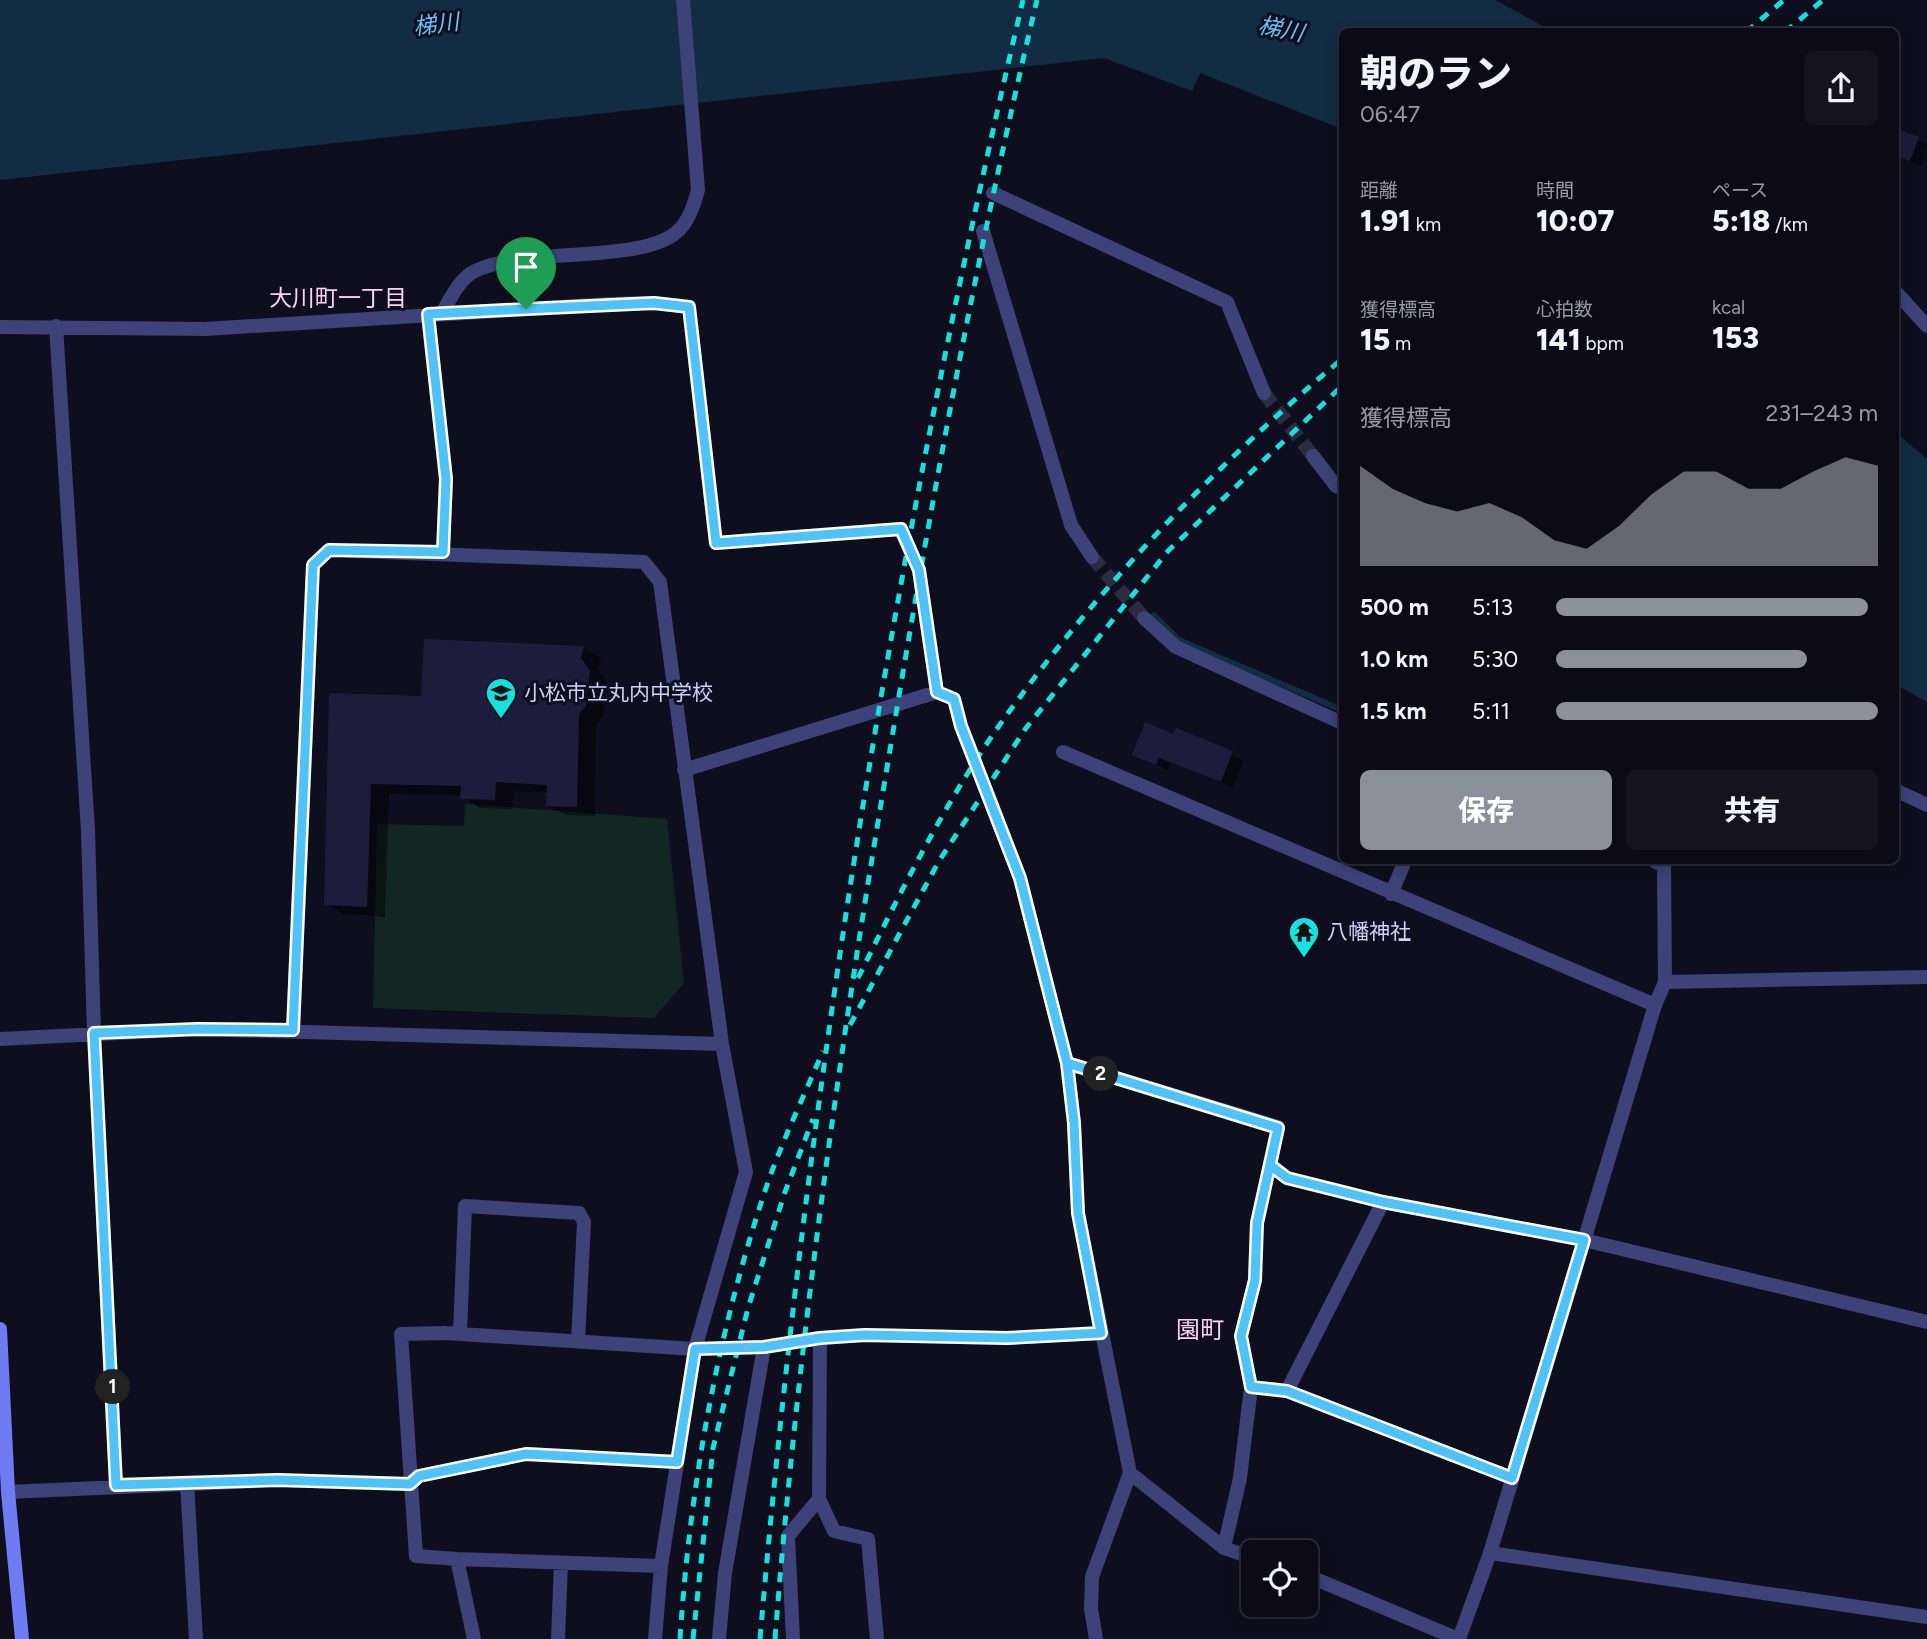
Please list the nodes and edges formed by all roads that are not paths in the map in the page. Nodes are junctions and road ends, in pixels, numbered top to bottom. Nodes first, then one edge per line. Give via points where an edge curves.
1 (683, 0) edge
2 (993, 194) dead end
3 (983, 231) dead end
4 (1899, 295) edge
5 (435, 314) junction
6 (56, 326) junction
7 (1927, 326) edge
8 (0, 327) edge
9 (1264, 393) tunnel mouth
10 (1313, 456) tunnel mouth
11 (1323, 469) junction
12 (1339, 472) edge
13 (1339, 486) edge
14 (443, 552) junction
15 (1092, 557) tunnel mouth
16 (1144, 618) tunnel mouth
17 (937, 692) junction
18 (1339, 722) edge
19 (1063, 752) dead end
20 (684, 770) junction
21 (1899, 792) edge
22 (1927, 805) edge
23 (1404, 864) edge
24 (1660, 864) edge
25 (1391, 894) junction
26 (1927, 977) edge
27 (1664, 982) junction
28 (1655, 1005) junction
29 (293, 1030) junction
30 (94, 1033) junction
31 (0, 1039) edge
32 (722, 1044) junction
33 (1067, 1063) junction
34 (1270, 1165) junction
35 (1383, 1202) junction
36 (1584, 1240) junction
37 (1927, 1322) edge
38 (0, 1329) edge
39 (1101, 1333) junction
40 (460, 1334) junction
41 (820, 1338) junction
42 (578, 1341) junction
43 (764, 1347) junction
44 (695, 1349) junction
45 (1251, 1387) junction
46 (1287, 1391) junction
47 (677, 1462) junction
48 (1130, 1473) junction
49 (1512, 1478) junction
50 (187, 1483) junction
51 (410, 1484) junction
52 (116, 1485) junction
53 (8, 1492) junction
54 (819, 1499) junction
55 (5, 1512) edge
56 (1224, 1548) junction
57 (1490, 1553) junction
58 (1241, 1554) edge
59 (457, 1559) junction
60 (561, 1563) junction
61 (661, 1566) junction
62 (1318, 1580) edge
63 (1927, 1617) edge
64 (22, 1639) edge
65 (196, 1639) edge
66 (474, 1639) edge
67 (558, 1639) edge
68 (655, 1639) edge
69 (719, 1639) edge
70 (793, 1639) edge
71 (877, 1639) edge
72 (1096, 1639) edge
73 (1458, 1639) edge

1 - 5 street via 698,177 692,210 679,231 643,247 532,257 473,272
2 - 9 street via 1227,302
3 - 15 street via 1071,525
4 - 7 street
5 - 6 street via 205,329
5 - 14 street via 446,479
5 - 17 street via 610,304 689,307 716,543 901,529 919,570
6 - 8 street
6 - 30 street via 89,831
10 - 11 street
11 - 12 street
11 - 13 street
14 - 20 street via 644,562 660,582
14 - 29 street via 329,550 313,565
16 - 18 street via 1176,647
17 - 20 street
17 - 33 street via 954,699 1020,878
19 - 25 street
20 - 32 street
21 - 22 street
23 - 25 street
24 - 27 street via 1664,866
25 - 28 street
26 - 27 street
27 - 28 street
28 - 36 street
29 - 30 street
29 - 32 street
30 - 31 street
30 - 52 street
32 - 44 street via 746,1172
33 - 34 street via 1278,1128
33 - 39 street via 1078,1213
34 - 35 street via 1287,1178
34 - 45 street via 1257,1223 1255,1280 1241,1336
35 - 36 street
35 - 46 street
36 - 37 street
36 - 49 street
38 - 53 main road
39 - 41 street
39 - 48 street
40 - 42 street
40 - 42 street via 465,1206 579,1213 584,1222
40 - 51 street via 401,1334
41 - 43 street
41 - 54 street
42 - 44 street
43 - 44 street
43 - 69 street via 725,1573
44 - 47 street
45 - 46 street
45 - 56 street via 1240,1478
46 - 49 street
47 - 51 street via 526,1454 419,1476
47 - 61 street
48 - 56 street
48 - 72 street via 1092,1577
49 - 57 street
50 - 51 street
50 - 52 street
50 - 65 street
51 - 59 street via 416,1556
52 - 53 street
53 - 55 main road
54 - 70 street via 788,1536
54 - 71 street via 834,1531 867,1539
55 - 64 main road
56 - 58 street
57 - 63 street
57 - 73 street
59 - 60 street
59 - 66 street
60 - 61 street
60 - 67 street
61 - 68 street
62 - 73 street

